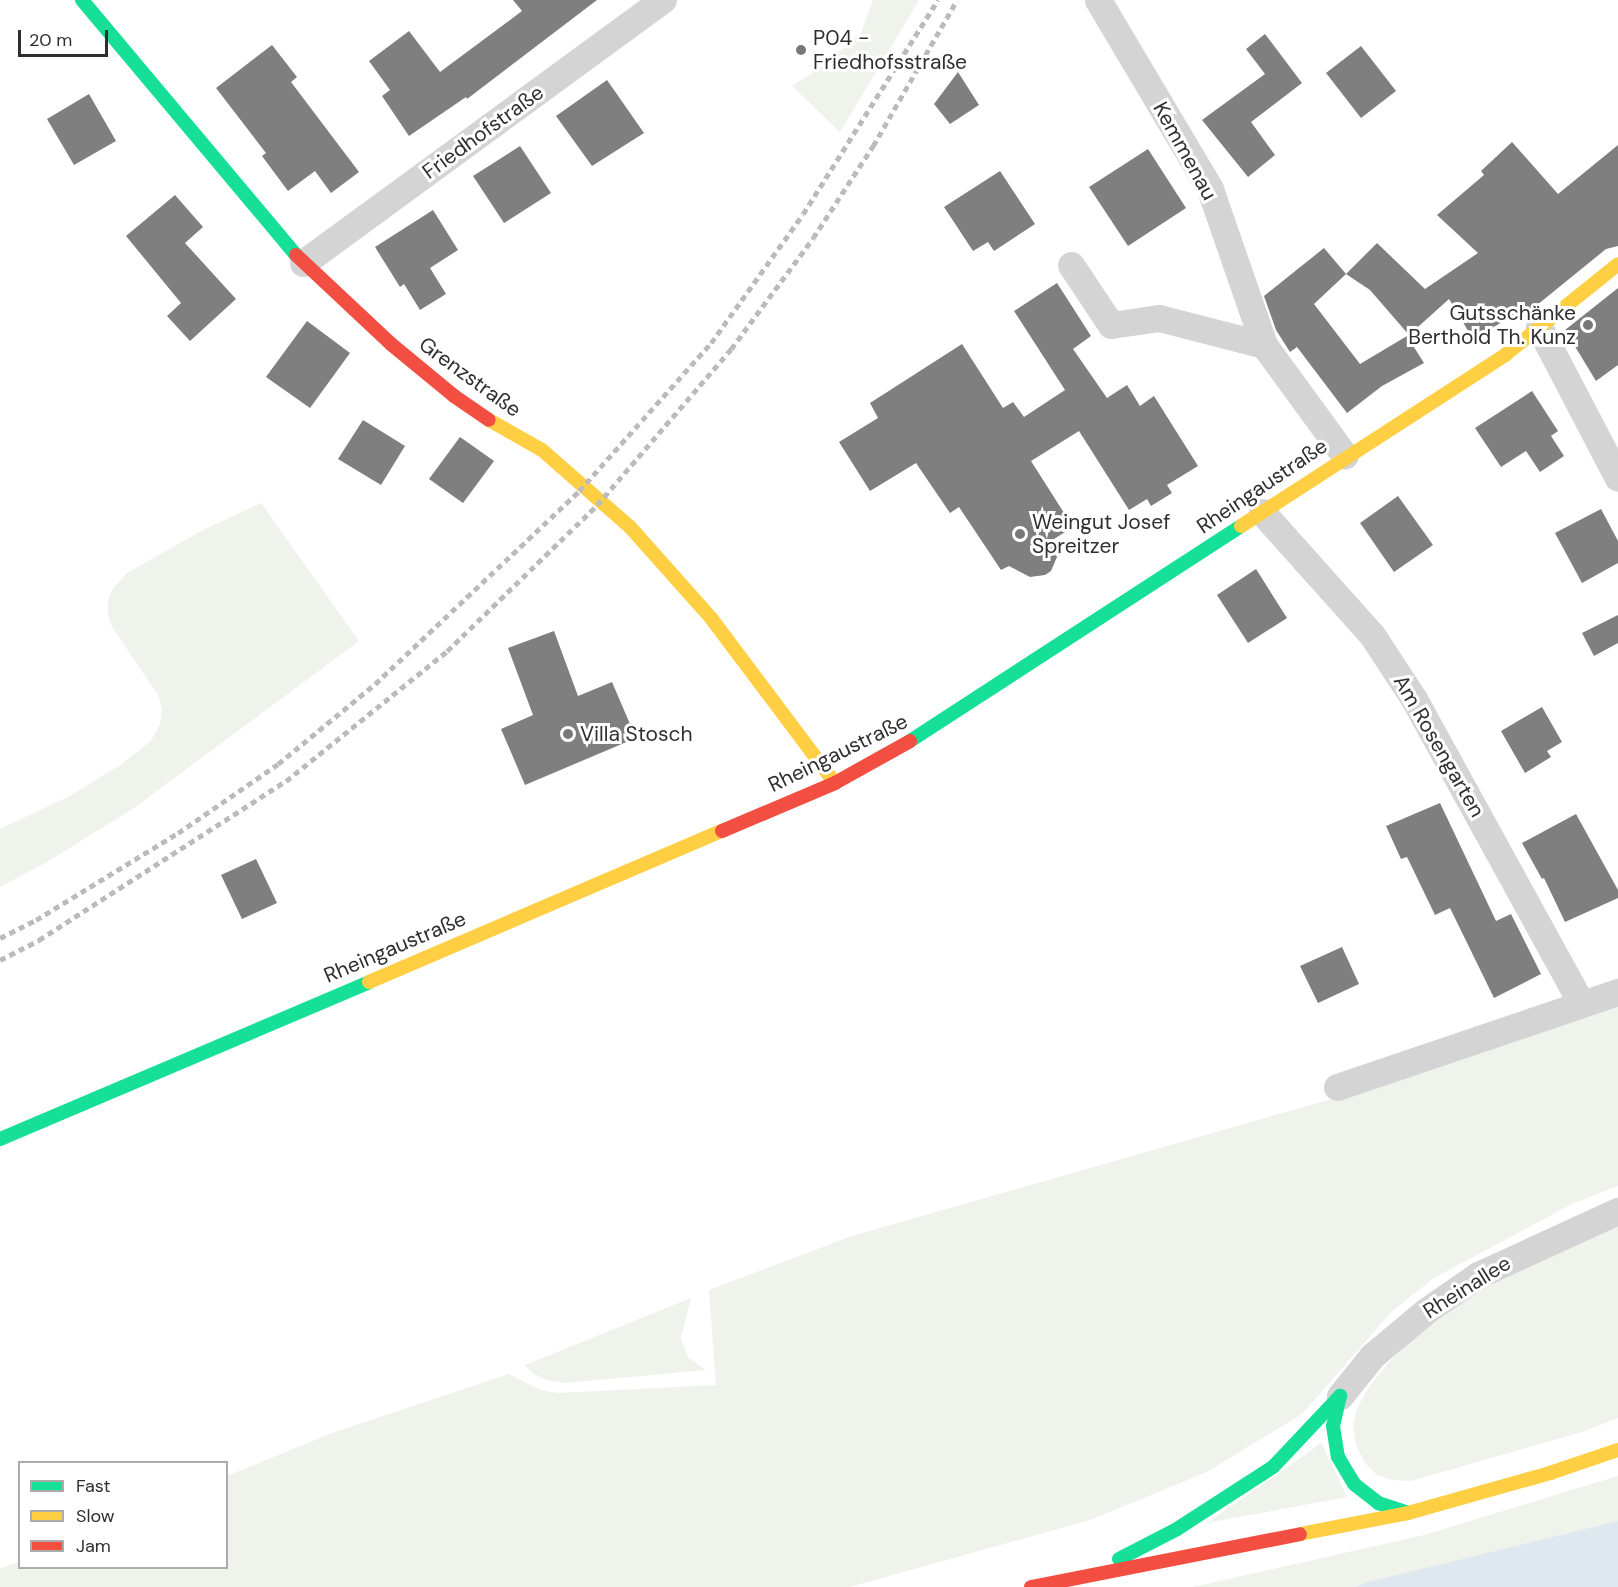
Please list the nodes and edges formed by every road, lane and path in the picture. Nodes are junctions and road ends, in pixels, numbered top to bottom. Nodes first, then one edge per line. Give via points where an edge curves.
1 (82, 0) edge
2 (663, 0) edge
3 (1098, 0) edge
4 (303, 263) junction
5 (1618, 264) edge
6 (1071, 265) dead end
7 (1539, 327) junction
8 (1264, 345) junction
9 (1345, 456) junction
10 (1618, 478) edge
11 (1262, 512) junction
12 (836, 783) junction
13 (1618, 992) edge
14 (1582, 1004) junction
15 (1337, 1087) dead end
16 (0, 1139) edge
17 (1618, 1211) edge
18 (1340, 1396) junction
19 (1618, 1450) edge
20 (1408, 1513) junction
21 (1087, 1575) junction
22 (1031, 1587) edge

1 - 4 main road, Grenzstraße
2 - 4 street, Friedhofstraße
3 - 8 street, Kemmenau via 1210,189
4 - 12 main road, Grenzstraße via 454,396 542,450 612,509 711,618
5 - 7 main road, Rheingaustraße
6 - 8 street via 1111,325 1159,318
7 - 9 main road, Rheingaustraße via 1504,355
7 - 10 street
8 - 9 street, Kemmenau
9 - 11 main road, Rheingaustraße
11 - 12 main road, Rheingaustraße via 916,739
11 - 14 street, Am Rosengarten via 1372,635 1414,699
12 - 16 main road, Rheingaustraße
13 - 14 street
14 - 15 street
17 - 18 street, Rheinallee via 1470,1281 1372,1356
18 - 20 main road via 1333,1426 1338,1457 1354,1484 1378,1503
18 - 21 main road via 1273,1467 1177,1529
19 - 20 main road
20 - 21 main road
21 - 22 main road

